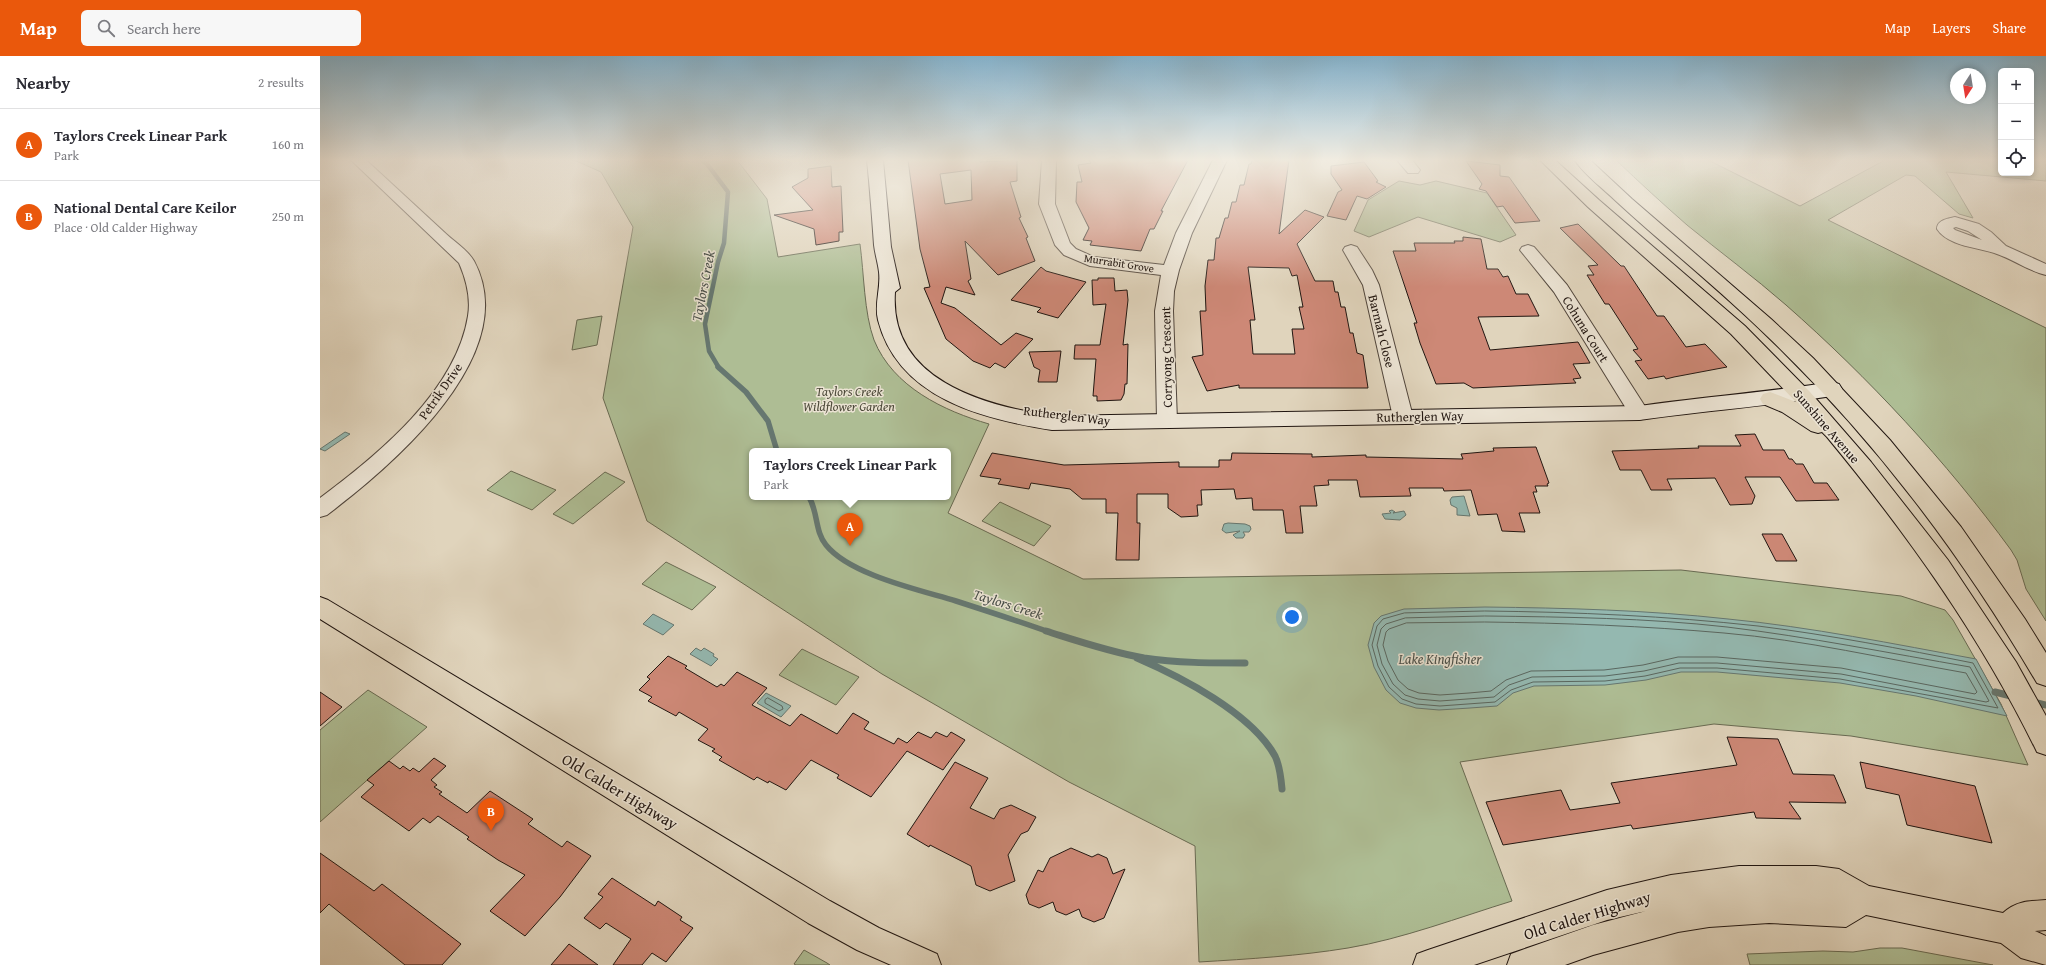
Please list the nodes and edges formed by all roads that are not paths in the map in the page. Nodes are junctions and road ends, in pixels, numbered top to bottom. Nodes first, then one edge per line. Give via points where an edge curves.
1 (403, 202) edge
2 (879, 202) edge
3 (1047, 202) edge
4 (1199, 202) edge
5 (1595, 202) edge
6 (1627, 202) edge
7 (2000, 249) dead end
8 (1351, 250) dead end
9 (1528, 250) dead end
10 (2046, 270) edge
11 (1171, 271) junction
12 (1827, 384) junction
13 (1795, 389) junction
14 (1770, 399) junction
15 (1711, 403) junction
16 (1639, 412) junction
17 (1403, 417) junction
18 (1167, 421) junction
19 (1842, 442) junction
20 (320, 510) edge
21 (320, 607) edge
22 (2046, 674) edge
23 (2044, 738) edge
24 (1697, 900) junction
25 (2046, 915) edge
26 (2008, 929) junction
27 (2046, 951) edge
28 (926, 965) edge
29 (1428, 965) edge
30 (1522, 965) edge

1 - 20 street, Petrik Drive via 466,261 475,283 477,309 467,349 451,380 416,425 384,459
2 - 18 street, Rutherglen Way via 888,274 885,306 892,339 904,358 920,374 935,385 980,408 1035,421 1073,424
3 - 11 street, Murrabit Grove via 1064,245 1070,252 1090,261
4 - 11 street, Corryong Crescent via 1178,244
5 - 13 main road, Sunshine Avenue via 1710,304 1764,355
6 - 12 main road, Sunshine Avenue via 1765,322
7 - 10 street
8 - 17 street, Barmah Close via 1371,285
9 - 16 street, Cohuna Court via 1561,289
11 - 18 street, Corryong Crescent via 1164,304
12 - 13 street, Rutherglen Way
12 - 22 main road, Sunshine Avenue via 1902,467 1947,525 1986,579
13 - 14 street, Rutherglen Way
13 - 15 street, Rutherglen Way via 1774,385
13 - 19 main road, Sunshine Avenue
14 - 15 street, Rutherglen Way
14 - 19 main road via 1798,413
15 - 16 street, Rutherglen Way
16 - 17 street, Rutherglen Way
17 - 18 street, Rutherglen Way
19 - 23 main road, Sunshine Avenue via 1942,569 2003,663
21 - 28 main road, Old Calder Highway via 819,912 868,939
24 - 26 main road, Old Calder Highway via 1769,908 1846,912 1863,900
24 - 29 main road, Old Calder Highway via 1607,905
24 - 30 main road, Old Calder Highway via 1650,924 1593,940
25 - 26 main road via 2021,917
26 - 27 main road, Old Calder Highway via 2032,947

